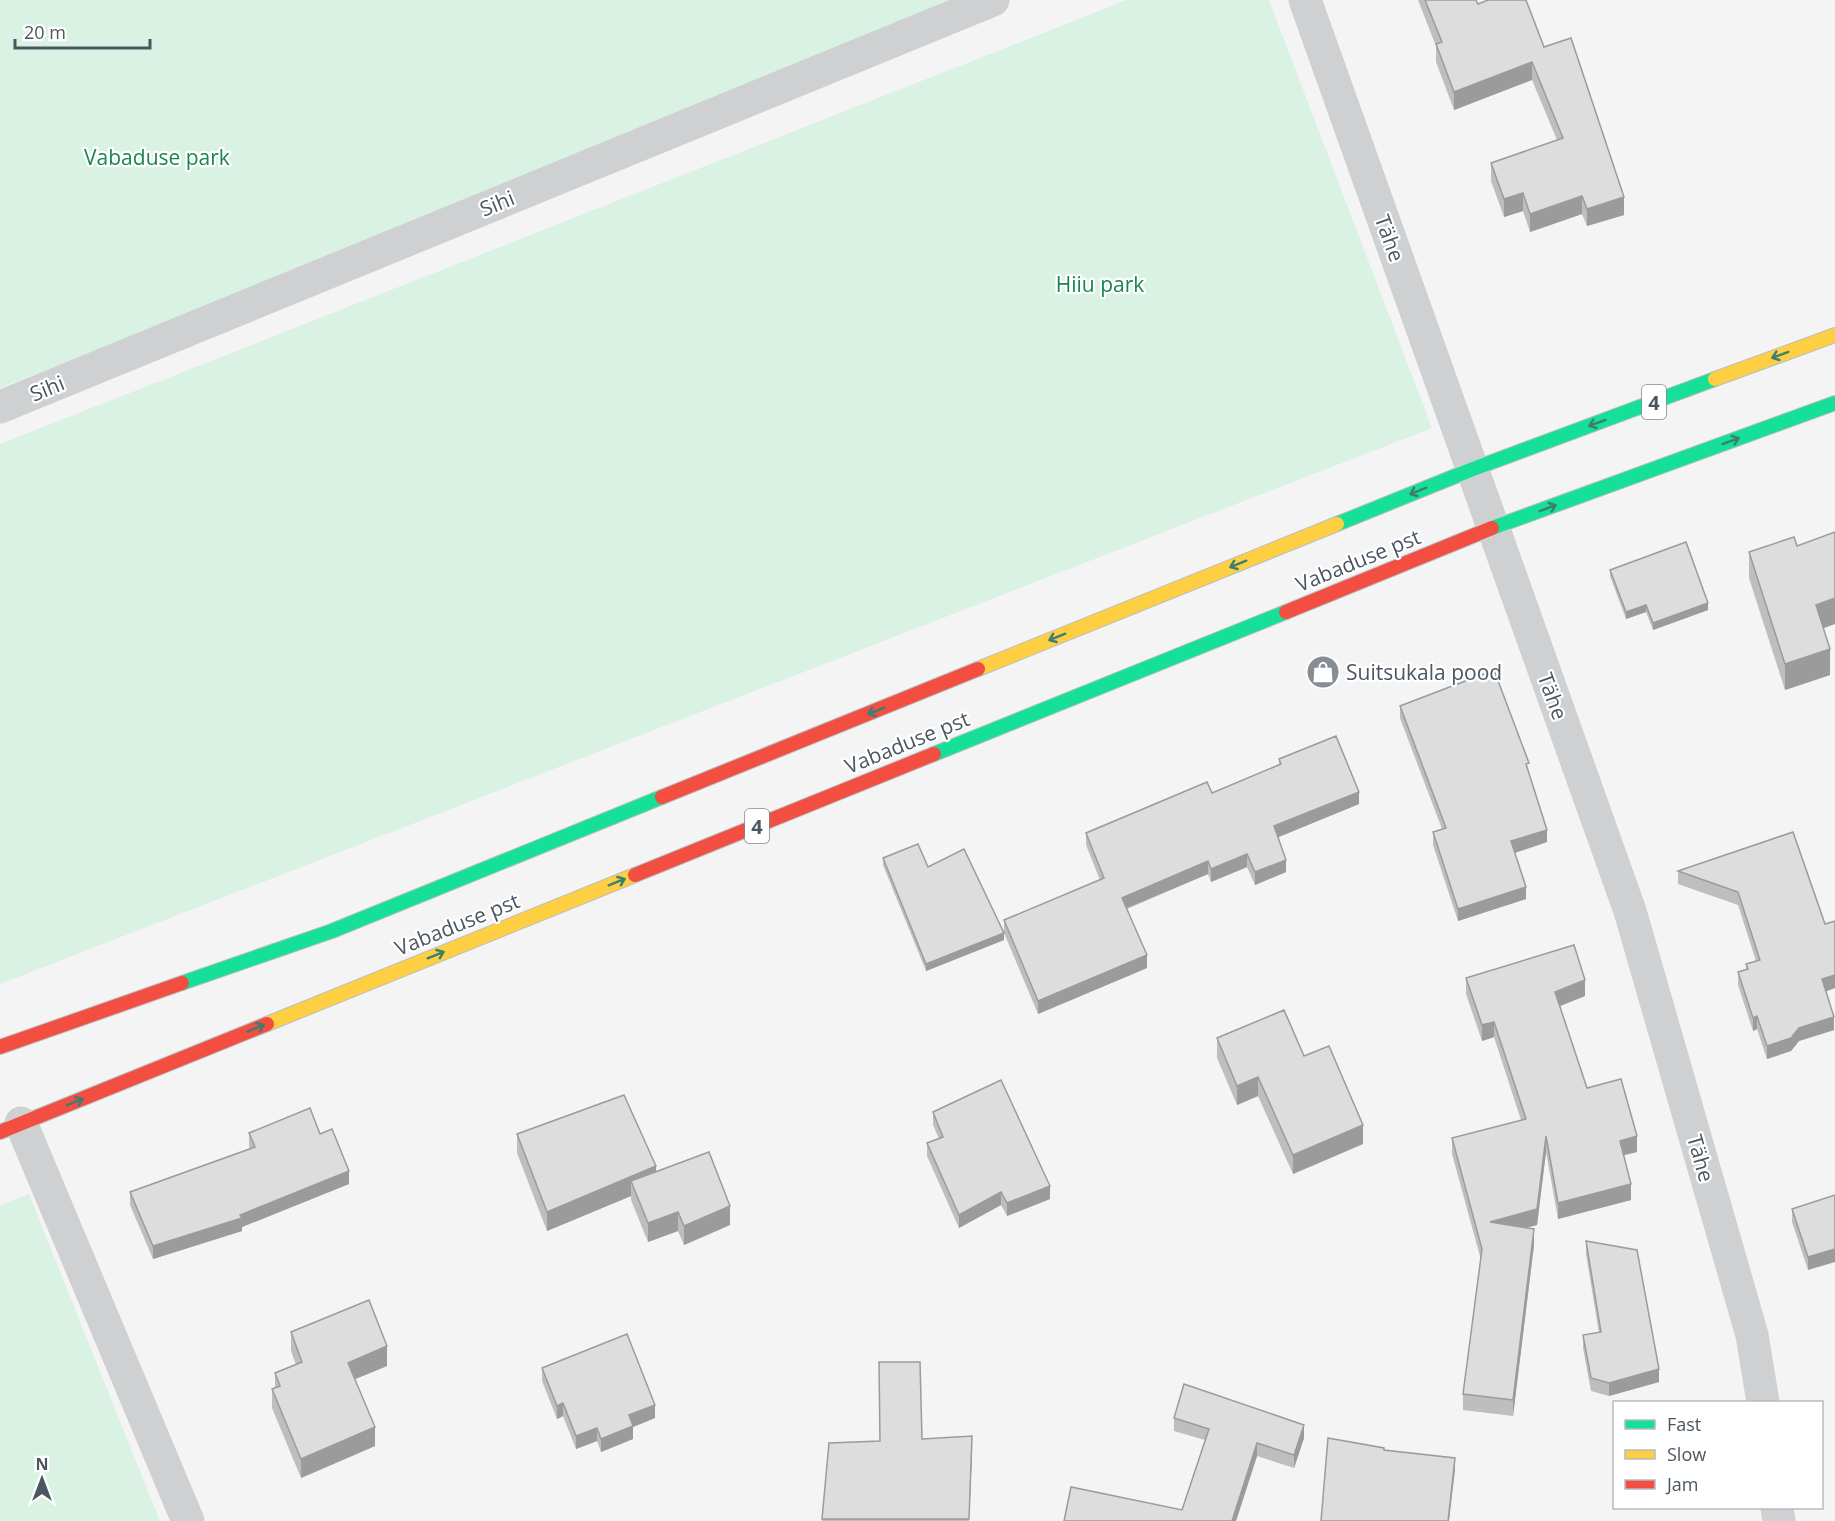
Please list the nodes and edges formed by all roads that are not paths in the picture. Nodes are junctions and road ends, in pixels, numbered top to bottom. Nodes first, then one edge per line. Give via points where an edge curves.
1 (993, 0) edge
2 (1305, 0) edge
3 (1835, 335) edge
4 (1835, 403) edge
5 (0, 407) edge
6 (1473, 469) junction
7 (1493, 528) junction
8 (0, 1047) edge
9 (10, 1128) edge
10 (1763, 1401) edge
11 (188, 1521) edge

1 - 5 street, Sihi
2 - 6 street, Tähe
3 -> 6 highway, Vabaduse pst / 4
7 -> 4 highway, Vabaduse pst / 4
6 - 7 street, Tähe
6 -> 8 highway, Vabaduse pst / 4 via 332,931
9 -> 7 highway, Vabaduse pst / 4
7 - 10 street, Tähe via 1630,911 1752,1335
9 - 11 street

